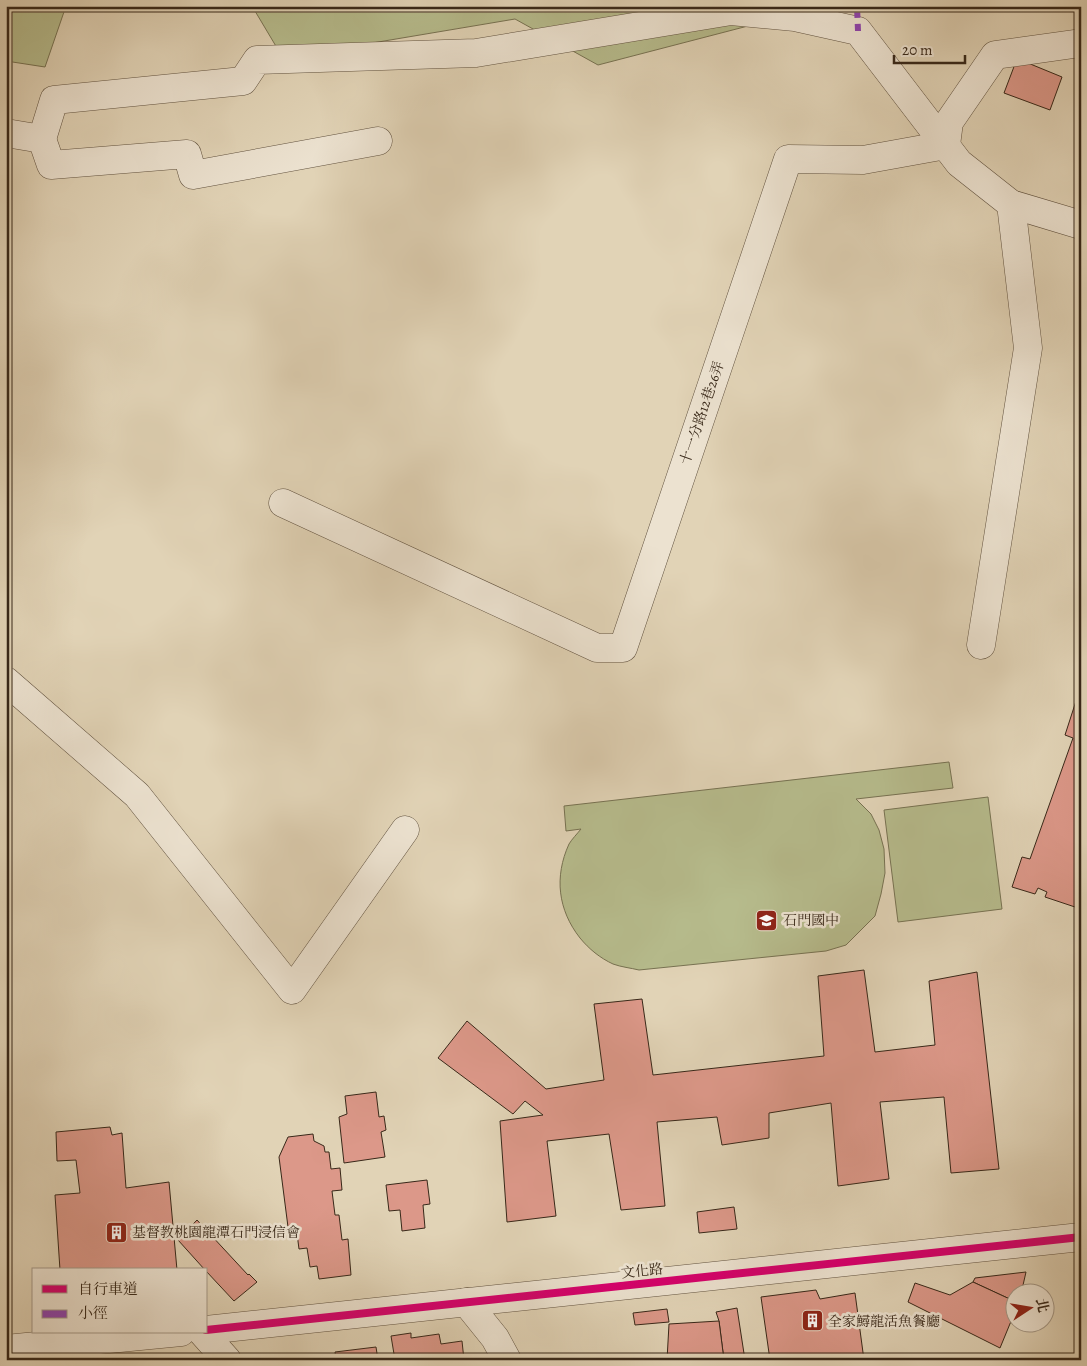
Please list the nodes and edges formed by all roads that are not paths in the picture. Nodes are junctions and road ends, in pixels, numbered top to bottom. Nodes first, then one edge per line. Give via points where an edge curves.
1 (1081, 43) edge
2 (6, 133) edge
3 (42, 139) junction
4 (378, 141) dead end
5 (946, 145) junction
6 (1011, 204) junction
7 (1081, 225) edge
8 (283, 503) dead end
9 (981, 645) dead end
10 (6, 681) edge
11 (404, 830) dead end
12 (1081, 1237) edge
13 (466, 1302) junction
14 (6, 1328) edge
15 (208, 1330) edge
16 (160, 1334) edge
17 (204, 1334) edge
18 (17, 1348) edge
19 (227, 1360) edge
20 (507, 1360) edge

1 - 5 street via 995,54 949,122
2 - 3 street
3 - 4 street via 50,165 187,154 193,175
3 - 5 street via 54,100 243,81 258,60 476,52 731,11 795,17 858,31
5 - 6 street via 959,163
5 - 8 street, 十一分路12巷26弄 via 863,160 788,158 623,648 597,648
6 - 7 street
6 - 9 street via 1028,348
10 - 11 street via 137,795 292,990
12 - 13 street, 文化路
13 - 15 street, 文化路
13 - 20 street via 495,1338
14 - 18 street
16 - 18 street
17 - 19 street

